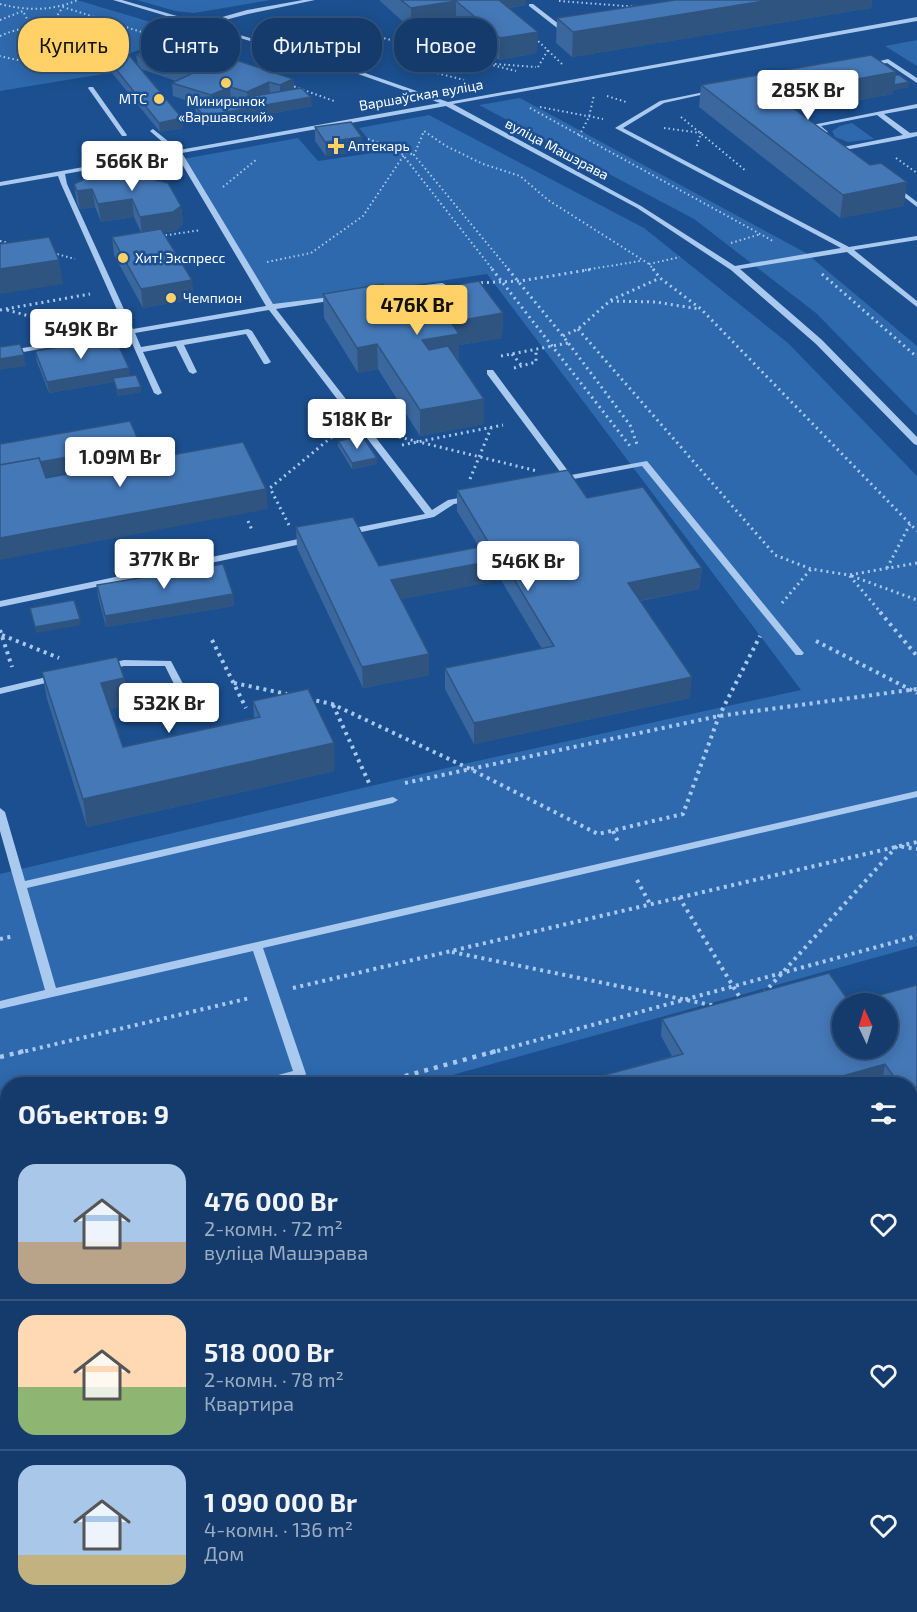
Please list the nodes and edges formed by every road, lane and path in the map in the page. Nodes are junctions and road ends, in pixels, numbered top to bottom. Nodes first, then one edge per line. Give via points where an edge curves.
1 (78, 0) edge
2 (116, 0) edge
3 (312, 0) edge
4 (561, 0) edge
5 (569, 2) junction
6 (0, 4) edge
7 (531, 5) joint
8 (63, 7) junction
9 (648, 8) edge
10 (24, 11) junction
11 (27, 18) edge
12 (55, 18) edge
13 (180, 18) edge
14 (224, 18) edge
15 (917, 19) edge
16 (0, 20) edge
17 (573, 28) edge
18 (18, 31) edge
19 (141, 32) edge
20 (0, 36) edge
21 (240, 36) edge
22 (548, 51) dead end
23 (0, 56) edge
24 (18, 60) edge
25 (497, 64) edge
26 (497, 66) edge
27 (538, 67) junction
28 (548, 67) dead end
29 (853, 67) edge
30 (558, 68) dead end
31 (567, 69) edge
32 (520, 72) edge
33 (917, 81) edge
34 (289, 85) dead end
35 (91, 88) dead end
36 (723, 89) edge
37 (595, 92) dead end
38 (606, 95) dead end
39 (334, 101) dead end
40 (446, 103) junction
41 (524, 104) dead end
42 (917, 106) edge
43 (649, 110) junction
44 (878, 113) junction
45 (153, 131) edge
46 (917, 134) edge
47 (124, 135) dead end
48 (579, 136) junction
49 (830, 136) edge
50 (909, 136) junction
51 (368, 139) dead end
52 (837, 142) edge
53 (845, 148) junction
54 (178, 152) junction
55 (405, 154) junction
56 (853, 154) edge
57 (414, 155) junction
58 (260, 156) dead end
59 (62, 172) junction
60 (0, 184) edge
61 (893, 186) edge
62 (206, 201) junction
63 (917, 205) edge
64 (222, 227) junction
65 (151, 238) edge
66 (917, 238) edge
67 (0, 241) edge
68 (22, 246) edge
69 (848, 249) junction
70 (45, 251) edge
71 (798, 257) junction
72 (641, 261) junction
73 (100, 265) junction
74 (246, 266) junction
75 (734, 267) junction
76 (660, 278) junction
77 (519, 281) junction
78 (501, 282) junction
79 (442, 285) junction
80 (112, 290) junction
81 (362, 295) edge
82 (351, 296) edge
83 (611, 300) junction
84 (457, 305) edge
85 (917, 305) edge
86 (271, 307) junction
87 (701, 309) junction
88 (0, 310) edge
89 (578, 329) junction
90 (130, 332) junction
91 (563, 336) junction
92 (179, 343) junction
93 (568, 343) junction
94 (552, 347) junction
95 (139, 350) junction
96 (536, 350) junction
97 (0, 354) edge
98 (512, 354) junction
99 (501, 356) dead end
100 (917, 357) edge
101 (267, 362) dead end
102 (522, 366) junction
103 (193, 372) dead end
104 (490, 372) joint
105 (158, 393) dead end
106 (356, 417) junction
107 (526, 421) junction
108 (363, 427) junction
109 (491, 427) junction
110 (417, 442) junction
111 (917, 442) edge
112 (380, 449) junction
113 (479, 457) junction
114 (644, 463) junction
115 (569, 478) junction
116 (548, 483) edge
117 (483, 496) edge
118 (461, 500) junction
119 (431, 515) junction
120 (910, 524) junction
121 (917, 531) edge
122 (331, 536) edge
123 (320, 538) edge
124 (298, 542) junction
125 (917, 564) edge
126 (811, 568) junction
127 (887, 568) junction
128 (849, 575) junction
129 (917, 600) edge
130 (0, 604) edge
131 (770, 617) junction
132 (1, 633) edge
133 (810, 638) dead end
134 (212, 640) dead end
135 (799, 653) dead end
136 (917, 656) edge
137 (91, 670) joint
138 (70, 675) edge
139 (234, 683) junction
140 (19, 686) junction
141 (908, 690) junction
142 (0, 691) edge
143 (917, 691) edge
144 (289, 695) edge
145 (300, 697) edge
146 (332, 704) junction
147 (246, 708) dead end
148 (195, 716) dead end
149 (719, 716) junction
150 (468, 768) junction
151 (373, 791) junction
152 (917, 794) edge
153 (393, 800) dead end
154 (378, 804) junction
155 (0, 812) edge
156 (917, 842) edge
157 (897, 846) junction
158 (917, 849) edge
159 (21, 886) junction
160 (680, 897) junction
161 (917, 936) edge
162 (258, 946) junction
163 (449, 952) junction
164 (779, 974) junction
165 (733, 987) junction
166 (52, 993) junction
167 (273, 993) junction
168 (761, 997) edge
169 (685, 1000) junction
170 (744, 1004) edge
171 (0, 1005) edge
172 (727, 1008) edge
173 (0, 1057) edge
174 (288, 1077) edge
175 (402, 1077) edge

1 - 8 path
2 - 13 street, вуліца Машэрава
3 - 14 street
4 - 5 path
5 - 7 path
5 - 9 path
6 - 10 path
7 - 17 street via 563,30
8 - 10 path
8 - 12 path
8 - 19 path
10 - 11 path
10 - 16 path
15 - 40 street, Варшаўская вуліца
18 - 20 path
21 - 40 street, вуліца Машэрава
22 - 27 path
23 - 24 path
25 - 27 path
26 - 32 path
27 - 28 path
29 - 33 street via 888,61
30 - 31 path
34 - 39 path
35 - 47 street
36 - 43 street via 662,102
37 - 48 path
38 - 43 path
40 - 54 street, Варшаўская вуліца
40 - 75 street, вуліца Машэрава via 639,207
41 - 48 path
42 - 44 street
43 - 69 street via 618,128
44 - 49 street via 815,125
44 - 50 street
45 - 54 street
46 - 50 street
48 - 71 path via 761,233
50 - 53 street
51 - 55 path
52 - 53 street
53 - 56 street
54 - 59 street, Варшаўская вуліца
54 - 62 street
55 - 57 path
55 - 74 path via 363,216 311,253
55 - 78 path
57 - 72 path via 424,131 483,164 520,176 548,200
57 - 77 path
58 - 62 path
59 - 60 street, Варшаўская вуліца
59 - 73 street
61 - 63 street
62 - 64 street
64 - 65 path
64 - 74 street
66 - 69 street
67 - 68 path
69 - 71 street
69 - 85 street
70 - 73 path
71 - 75 street
71 - 100 path
72 - 76 path via 649,264
72 - 77 path
73 - 80 street
74 - 86 street
75 - 111 street, вуліца Машэрава via 819,342
76 - 83 path
76 - 87 path
77 - 78 path
77 - 91 path
78 - 79 path
78 - 94 path
79 - 81 street
79 - 84 street
80 - 88 path
80 - 90 street
82 - 86 street
83 - 87 path
83 - 89 path
86 - 90 street
86 - 106 street
87 - 120 path
89 - 91 path
89 - 126 path via 775,555
90 - 95 street
90 - 97 street
91 - 93 path
92 - 95 street
92 - 101 street via 248,331
92 - 103 street
93 - 94 path
93 - 114 path via 630,425
94 - 96 path
94 - 114 path
95 - 105 street
96 - 98 path
96 - 102 path via 536,362
98 - 99 path
98 - 102 path
102 - 104 path
104 - 107 street
106 - 108 street
106 - 124 path via 270,488
107 - 109 path
107 - 115 street
108 - 110 path
108 - 112 street
109 - 110 path
109 - 113 path
110 - 112 path
110 - 113 path
112 - 119 street
113 - 115 path
113 - 118 path
114 - 115 street
114 - 131 street
115 - 116 street
117 - 118 street
118 - 119 street
119 - 122 street
120 - 121 path
120 - 127 path
123 - 124 street
124 - 130 street
125 - 127 path
126 - 128 path
126 - 131 path
127 - 128 path
128 - 129 path
128 - 136 path
131 - 135 street
131 - 149 path
132 - 137 path
132 - 140 path
133 - 141 path
134 - 139 path
137 - 148 street via 124,663 168,663
138 - 140 street
139 - 144 path
139 - 147 path
140 - 142 street
141 - 143 path
141 - 149 path
145 - 146 path
146 - 150 path
146 - 151 path
149 - 150 path
149 - 150 path via 683,814 598,834
150 - 151 path
151 - 154 path
152 - 162 street
153 - 154 street
154 - 159 street
155 - 159 street
156 - 157 path
157 - 158 path
157 - 160 path
157 - 164 path
159 - 166 street
160 - 163 path
160 - 165 path
161 - 164 path
162 - 166 street
162 - 167 street
163 - 167 path
163 - 169 path
164 - 165 path
164 - 168 path
165 - 169 path
165 - 170 path
166 - 171 street
167 - 173 path
167 - 174 street via 300,1074
169 - 172 path
169 - 175 path

